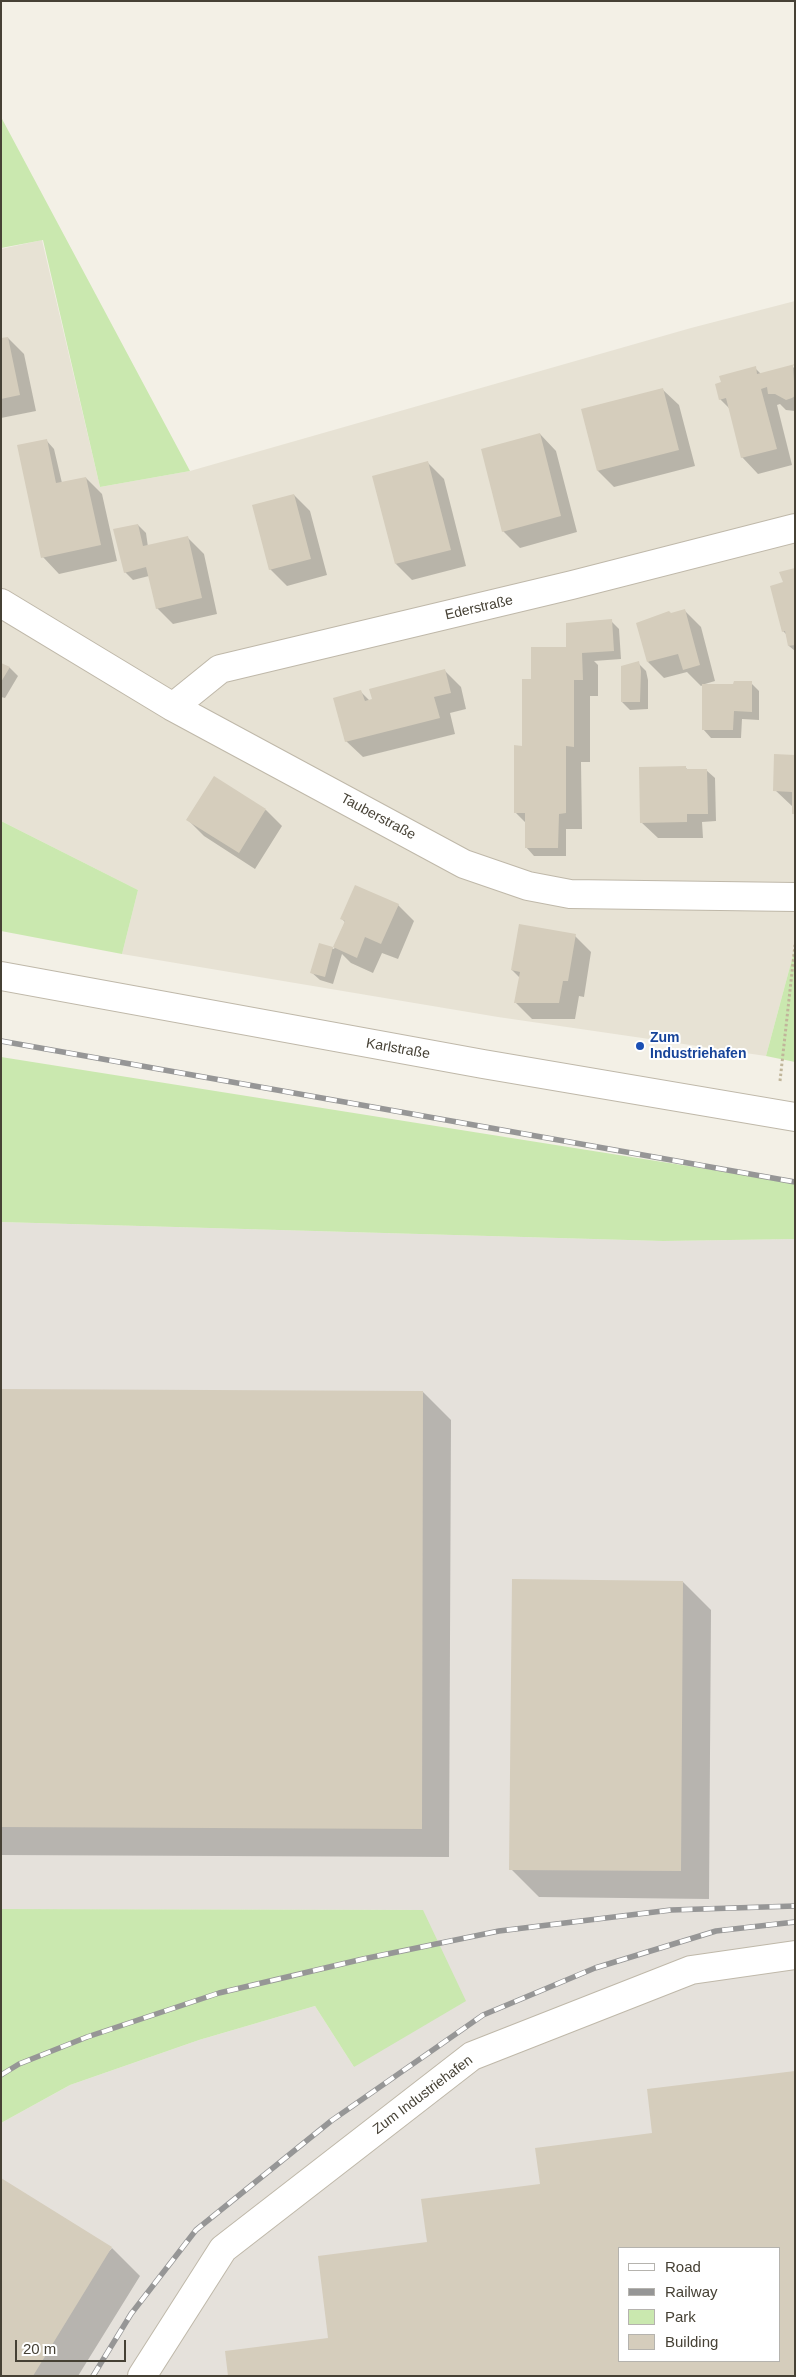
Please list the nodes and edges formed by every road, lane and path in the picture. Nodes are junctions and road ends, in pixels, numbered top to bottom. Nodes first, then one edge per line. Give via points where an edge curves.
1 (795, 528) edge
2 (1, 603) edge
3 (173, 707) junction
4 (795, 897) edge
5 (795, 945) edge
6 (1, 976) edge
7 (786, 1116) edge
8 (795, 1955) edge
9 (142, 2376) edge

1 - 3 street, Ederstraße via 220,669
2 - 3 street, Tauberstraße
3 - 4 street, Tauberstraße via 464,864 528,886 570,894
5 - 7 path
6 - 7 street, Karlstraße
8 - 9 street, Zum Industriehafen via 691,1970 472,2056 224,2249

